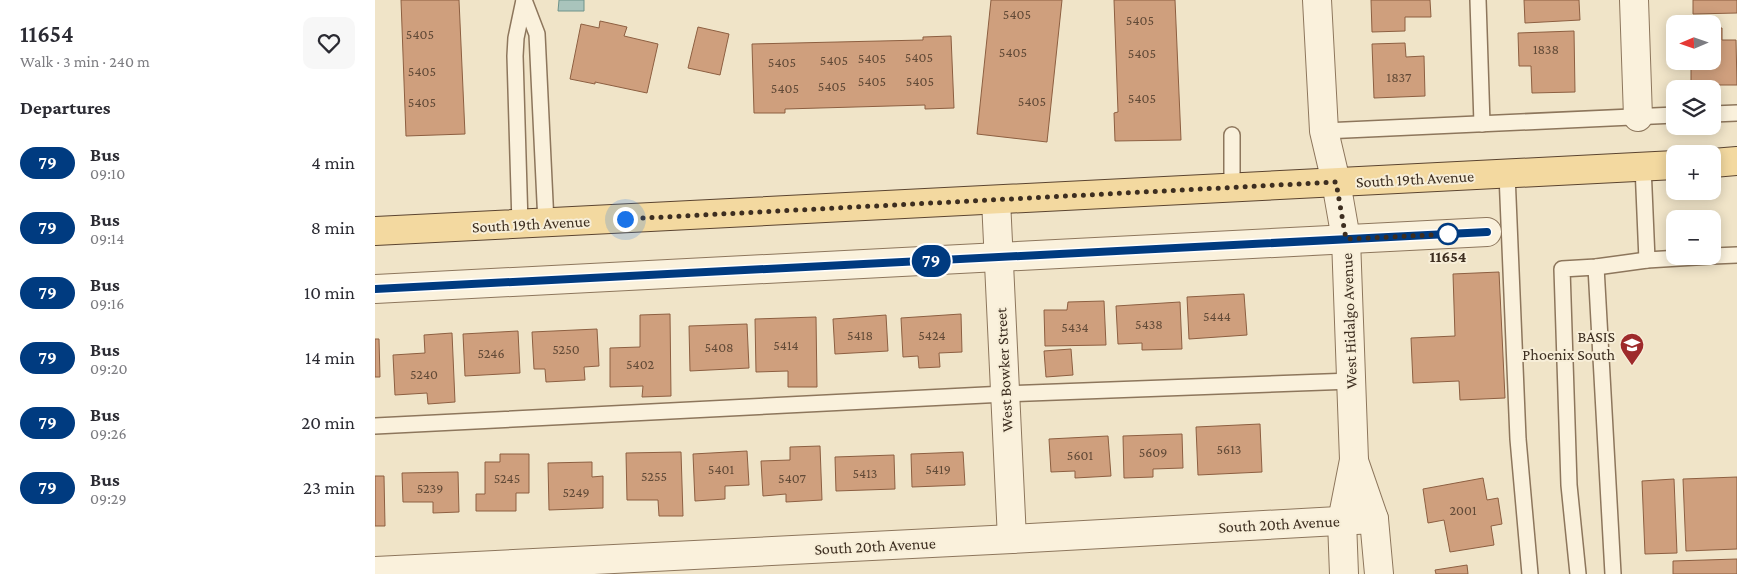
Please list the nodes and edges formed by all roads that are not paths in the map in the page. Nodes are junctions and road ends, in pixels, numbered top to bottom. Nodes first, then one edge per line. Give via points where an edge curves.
1 (524, 0) edge
2 (1317, 0) edge
3 (1478, 0) edge
4 (1634, 0) edge
5 (541, 97) junction
6 (516, 98) junction
7 (1737, 113) edge
8 (1721, 114) edge
9 (1666, 115) edge
10 (1638, 117) junction
11 (1482, 124) junction
12 (1324, 131) junction
13 (1232, 135) dead end
14 (544, 162) junction
15 (1737, 162) edge
16 (518, 163) junction
17 (1721, 163) edge
18 (1666, 165) edge
19 (1643, 166) junction
20 (1507, 174) junction
21 (1336, 182) junction
22 (1232, 188) junction
23 (996, 200) junction
24 (533, 224) junction
25 (375, 231) edge
26 (1487, 232) dead end
27 (1346, 239) junction
28 (1737, 255) edge
29 (1721, 256) edge
30 (998, 257) junction
31 (1666, 259) edge
32 (1647, 260) junction
33 (1597, 267) junction
34 (375, 289) edge
35 (1352, 380) junction
36 (1005, 394) junction
37 (375, 426) edge
38 (1353, 460) junction
39 (1374, 519) junction
40 (1341, 521) junction
41 (1012, 539) junction
42 (741, 563) edge
43 (375, 571) edge
44 (437, 571) edge
45 (1344, 574) edge
46 (1379, 574) edge
47 (1530, 574) edge
48 (1578, 574) edge
49 (1613, 574) edge

1 - 5 lane via 537,34
1 - 6 lane via 516,38
2 - 12 street, West Hidalgo Avenue
3 - 11 lane
4 - 10 street
5 - 6 lane
5 - 14 lane
6 - 16 lane
7 - 8 lane
9 - 10 lane
10 - 11 lane
11 - 12 lane
12 - 21 street, West Hidalgo Avenue
13 - 22 lane
14 - 16 lane
14 - 24 lane
15 - 17 main road
16 - 24 lane
18 - 19 main road, South 19th Avenue
19 - 20 main road, South 19th Avenue
19 - 32 lane
20 - 21 main road, South 19th Avenue
20 - 47 lane via 1518,439
21 - 22 main road, South 19th Avenue
21 - 27 street, West Hidalgo Avenue
22 - 23 main road, South 19th Avenue
23 - 24 main road, South 19th Avenue
23 - 30 street, West Bowker Street
24 - 25 main road, South 19th Avenue
26 - 27 street
27 - 30 street
27 - 35 street, West Hidalgo Avenue
28 - 29 lane
30 - 34 street
30 - 36 street, West Bowker Street
31 - 32 lane
32 - 33 lane
33 - 48 lane via 1562,270 1569,485
33 - 49 lane
35 - 36 lane
35 - 38 street, West Hidalgo Avenue
36 - 37 lane
36 - 41 street, West Bowker Street
38 - 39 street
38 - 40 street
39 - 40 street, South 20th Avenue
39 - 46 street
40 - 41 street, South 20th Avenue
40 - 45 street
41 - 42 street, South 20th Avenue
42 - 44 street, South 20th Avenue
43 - 44 street, South 20th Avenue

